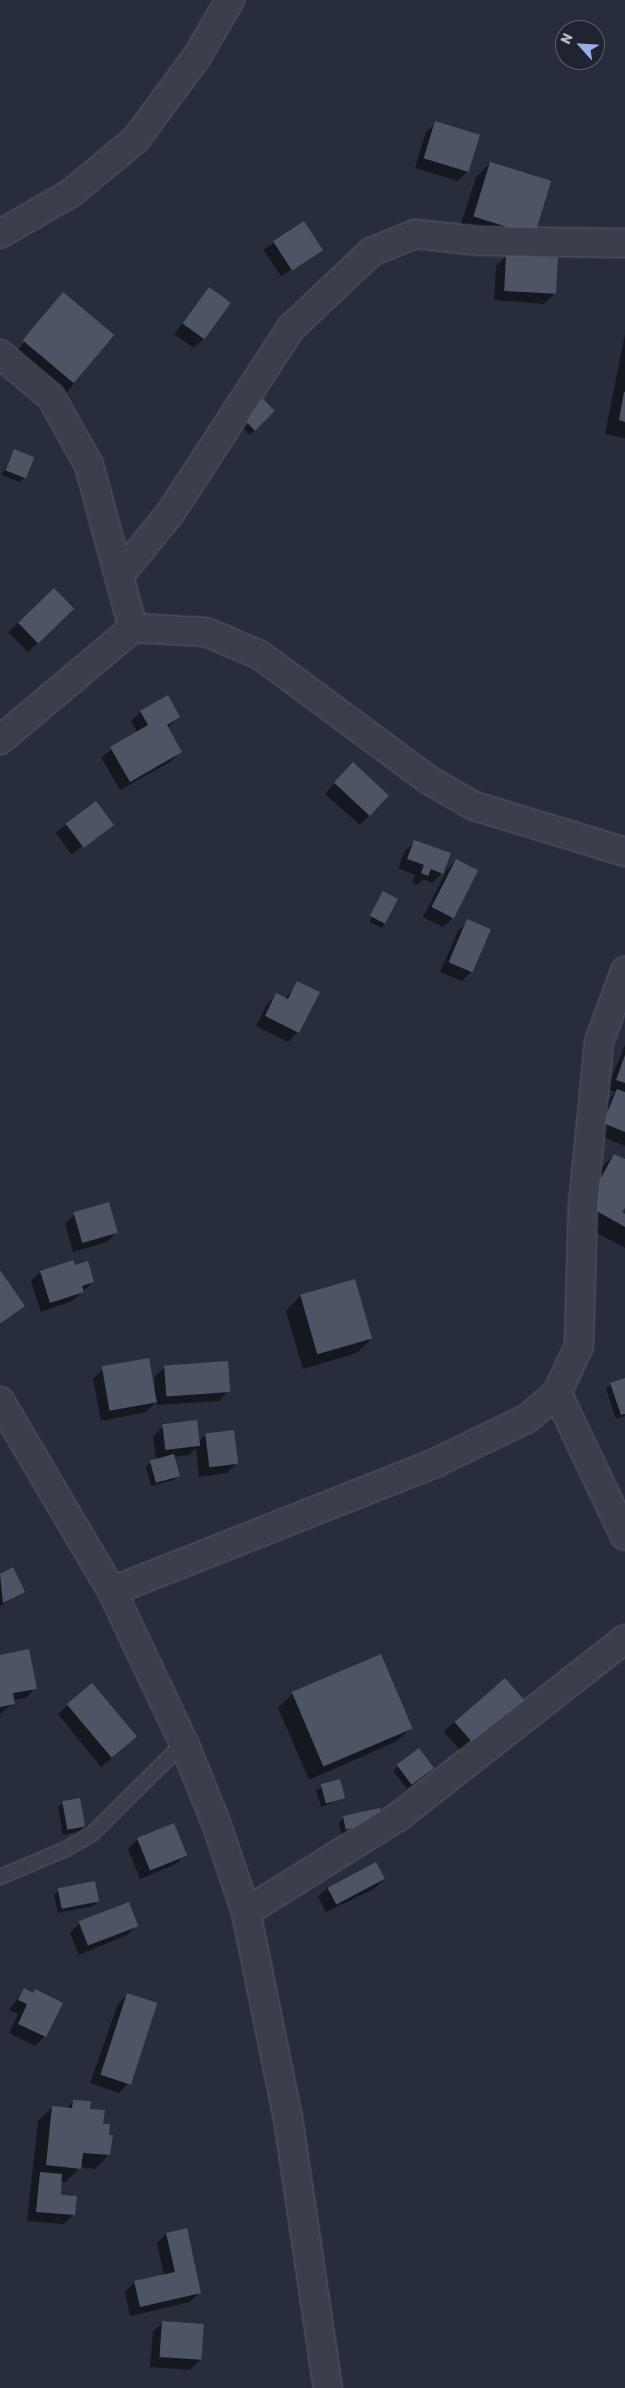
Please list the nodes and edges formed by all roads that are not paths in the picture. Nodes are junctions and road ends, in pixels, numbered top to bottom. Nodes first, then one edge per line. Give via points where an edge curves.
1 (230, 0) edge
2 (0, 234) edge
3 (625, 244) edge
4 (0, 354) edge
5 (119, 576) junction
6 (133, 628) junction
7 (0, 740) edge
8 (625, 852) edge
9 (625, 971) edge
10 (557, 1393) junction
11 (0, 1400) edge
12 (625, 1536) edge
13 (112, 1591) junction
14 (625, 1639) edge
15 (184, 1743) junction
16 (0, 1877) edge
17 (246, 1912) junction
18 (328, 2388) edge

1 - 2 street via 196,58 136,139 72,193
3 - 5 street via 481,240 415,234 372,252 291,328 171,512
4 - 5 street via 51,397 89,465
5 - 6 street
6 - 7 street
6 - 8 street via 206,632 260,655 429,780 474,806
9 - 10 street via 599,1042 583,1206 579,1346
10 - 12 street
10 - 13 street via 528,1418 437,1462
11 - 13 street
13 - 15 street
14 - 17 street via 398,1817
15 - 16 lane via 92,1834 66,1849
15 - 17 street
17 - 18 street via 288,2118

